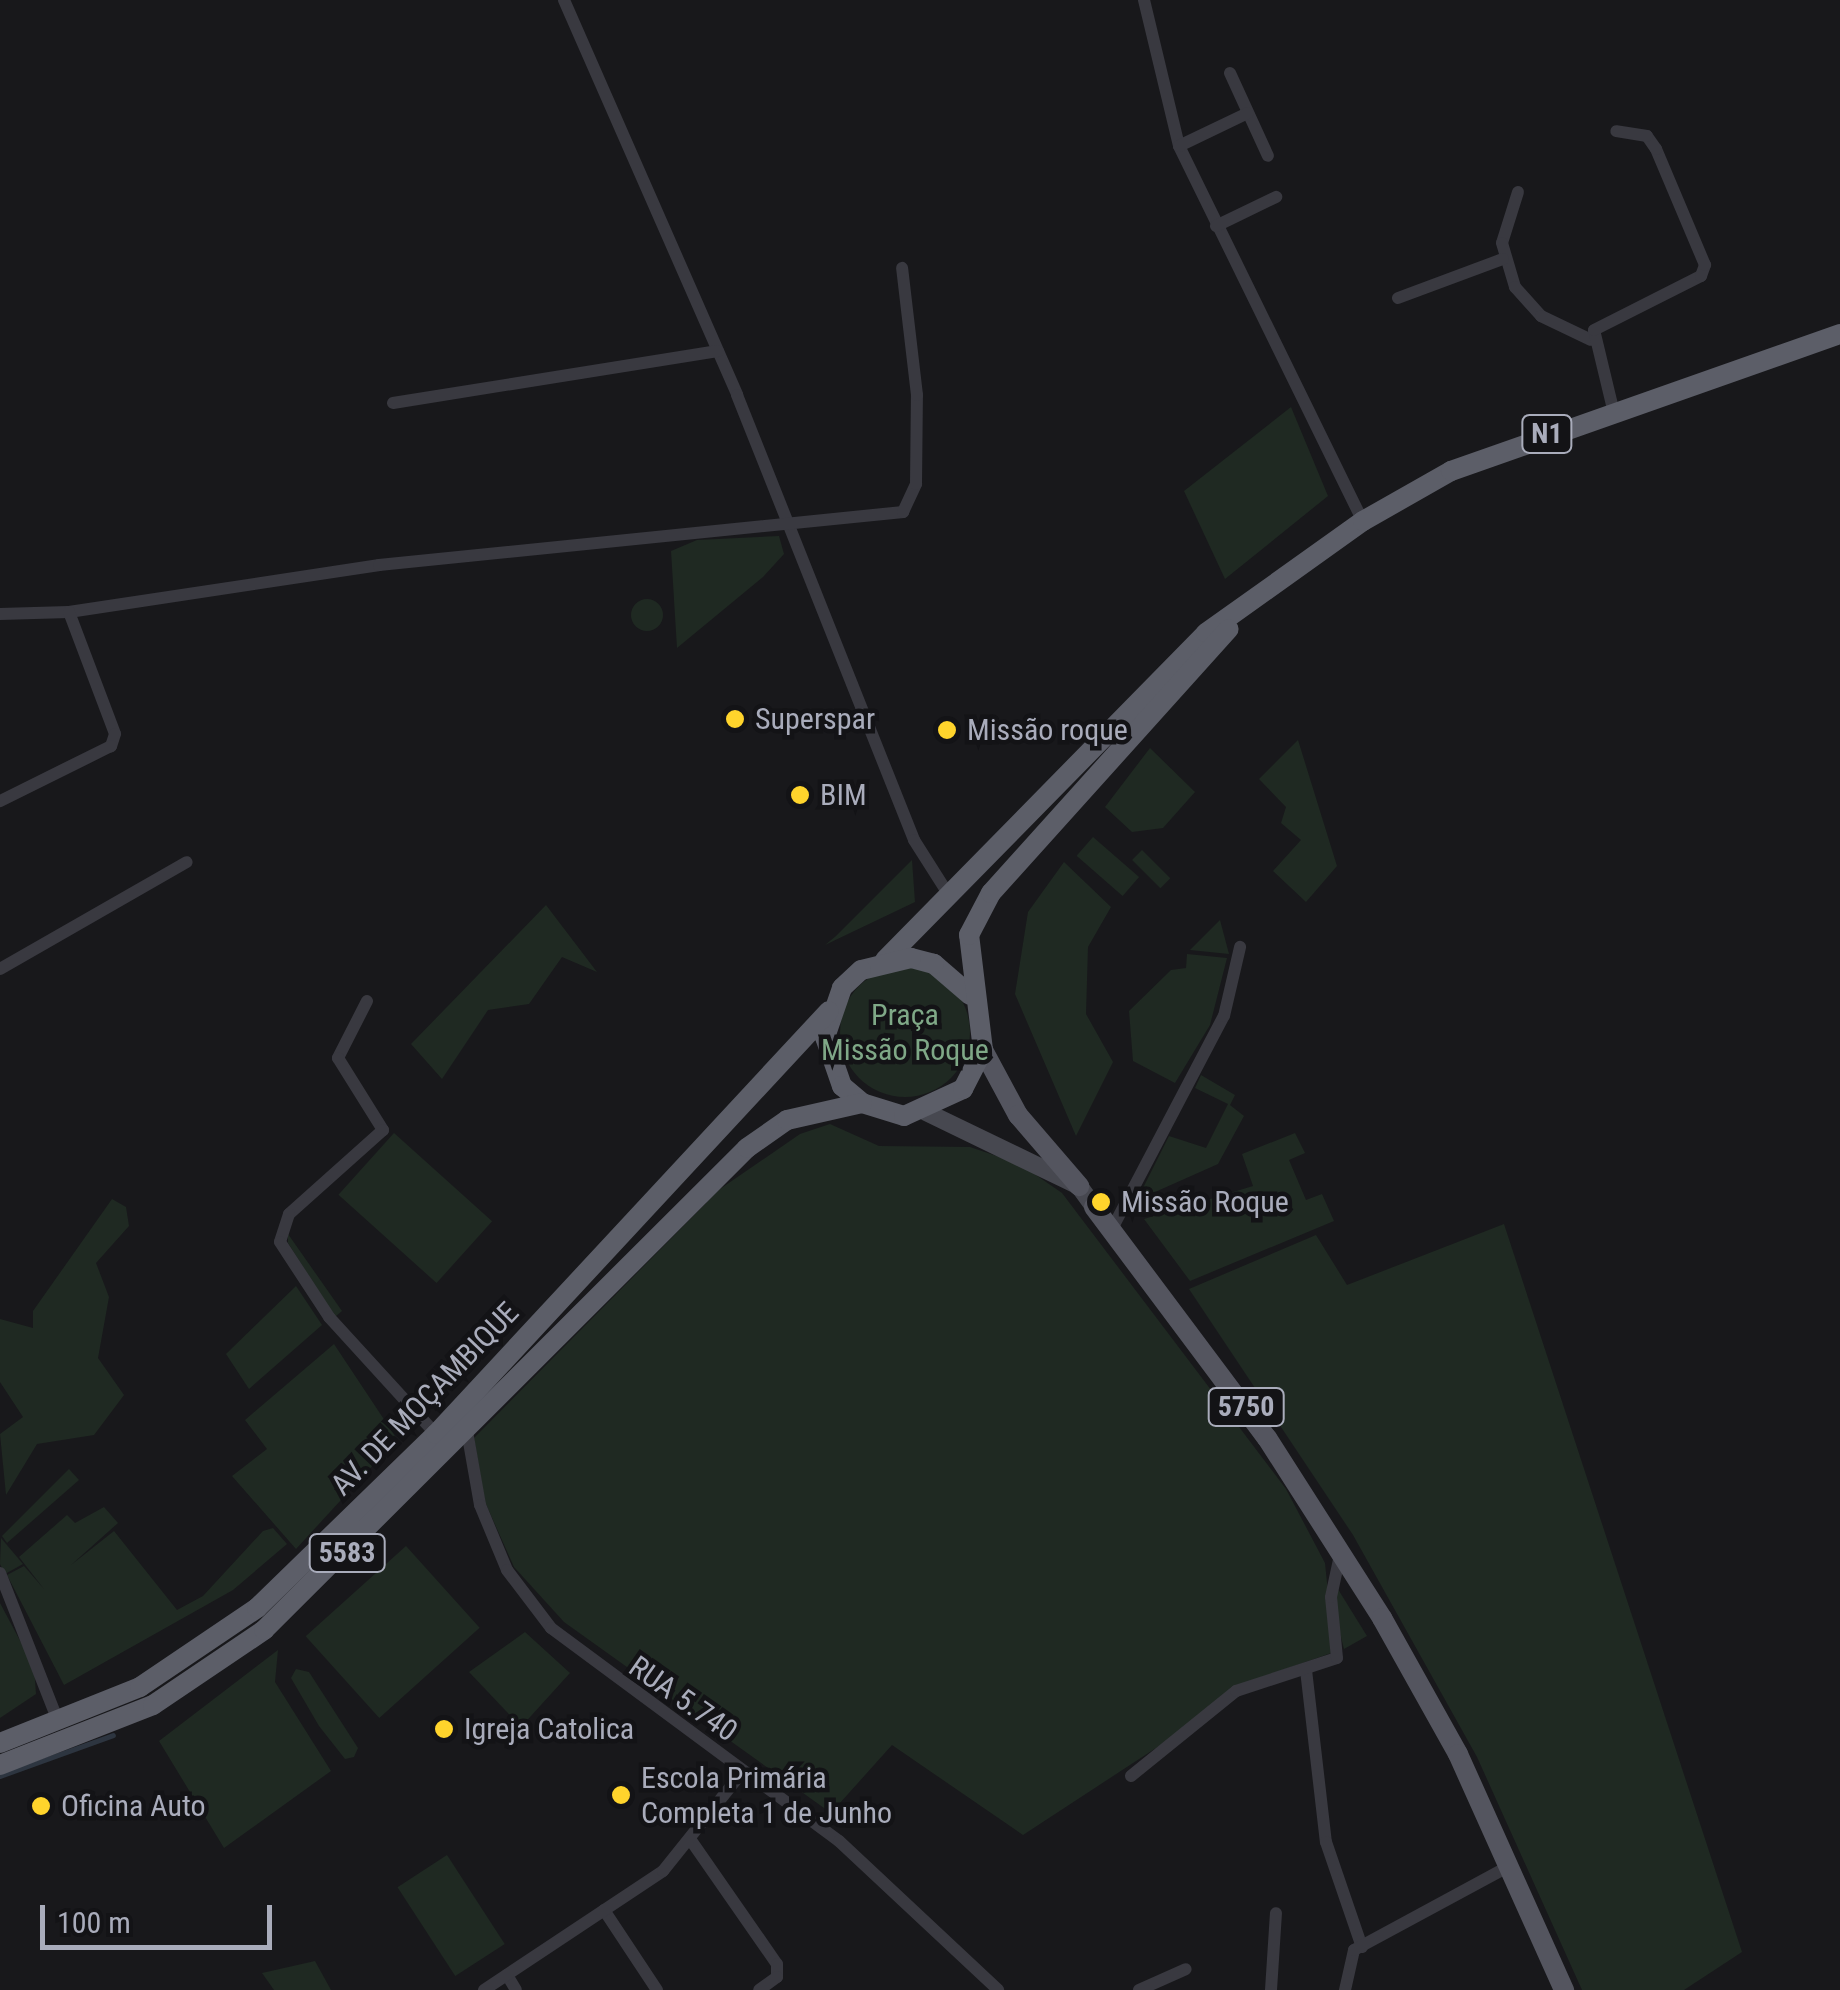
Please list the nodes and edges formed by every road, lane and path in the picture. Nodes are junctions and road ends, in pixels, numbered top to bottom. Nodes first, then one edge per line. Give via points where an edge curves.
1 (564, 0) edge
2 (1144, 0) edge
3 (1230, 73) dead end
4 (1248, 113) junction
5 (1616, 131) dead end
6 (1179, 146) junction
7 (1268, 156) dead end
8 (1518, 192) dead end
9 (1276, 197) dead end
10 (1216, 226) junction
11 (1504, 259) junction
12 (902, 268) dead end
13 (1398, 298) dead end
14 (1840, 334) edge
15 (1591, 340) junction
16 (718, 351) junction
17 (393, 403) dead end
18 (1613, 409) junction
19 (787, 520) junction
20 (1363, 520) junction
21 (1275, 580) junction
22 (69, 612) junction
23 (0, 614) edge
24 (0, 801) edge
25 (187, 862) dead end
26 (947, 892) junction
27 (1240, 947) dead end
28 (885, 960) junction
29 (0, 969) edge
30 (970, 995) junction
31 (367, 1001) dead end
32 (830, 1011) junction
33 (983, 1050) junction
34 (862, 1103) junction
35 (926, 1112) junction
36 (1079, 1186) junction
37 (1094, 1207) joint
38 (1113, 1227) junction
39 (467, 1431) junction
40 (436, 1434) junction
41 (1340, 1555) junction
42 (0, 1573) edge
43 (1306, 1670) junction
44 (58, 1721) junction
45 (0, 1743) edge
46 (0, 1765) edge
47 (743, 1771) junction
48 (1131, 1776) dead end
49 (690, 1839) junction
50 (1511, 1865) junction
51 (604, 1910) junction
52 (1276, 1914) dead end
53 (1362, 1947) junction
54 (1186, 1969) dead end
55 (506, 1976) junction
56 (484, 1990) edge
57 (516, 1990) edge
58 (657, 1990) edge
59 (759, 1990) edge
60 (998, 1990) edge
61 (1140, 1990) edge
62 (1271, 1990) edge
63 (1346, 1990) edge
64 (1564, 1990) edge

1 - 16 street
2 - 6 street
3 - 4 street
4 - 6 street
4 - 7 street
5 - 15 street via 1647,136 1656,149 1705,272 1601,324
6 - 10 street
8 - 11 street
9 - 10 street
10 - 20 street
11 - 13 street
11 - 15 street via 1541,316
12 - 19 street via 917,395 912,502 902,512
14 - 18 highway, N1
15 - 18 street
16 - 17 street
16 - 19 street
18 - 20 highway, N1 via 1451,471
19 - 22 street via 378,565
19 - 26 street via 904,817
20 - 21 highway, N1
21 - 26 highway, N1 via 1142,693
21 - 30 highway, N1 via 991,893 969,935
22 - 23 street
22 - 24 street via 114,740
25 - 29 street
26 - 28 highway, N1
27 - 38 street via 1224,1016
28 - 30 highway via 934,964
28 - 32 highway, N1 via 842,988
30 - 33 highway, N1
31 - 40 street via 338,1058 383,1130 288,1214 280,1242 329,1317
32 - 34 highway via 830,1062
32 - 40 highway, AV. DE MOÇAMBIQUE / 5583
33 - 35 highway via 963,1089
33 - 36 main road, 5750 via 1018,1115
34 - 35 highway
34 - 39 highway, AV. DE MOÇAMBIQUE / 5583 via 787,1120 654,1232
35 - 36 main road
36 - 37 main road, 5750
37 - 38 main road, 5750
38 - 41 main road, 5750
39 - 46 highway, AV. DE MOÇAMBIQUE / 5583 via 314,1586 213,1670 99,1730
39 - 47 street, RUA 5.740 via 480,1505 507,1570 551,1628
40 - 44 highway, AV. DE MOÇAMBIQUE / 5583 via 229,1630 140,1687
41 - 43 street via 1331,1597 1339,1654
41 - 50 main road, 5750 via 1439,1717
42 - 44 street
43 - 48 street via 1236,1692
43 - 53 street via 1326,1842
44 - 45 highway, AV. DE MOÇAMBIQUE / 5583
47 - 49 street
47 - 60 street, RUA 5.740 via 839,1841
49 - 51 street via 663,1871
49 - 59 street via 778,1964 778,1977
50 - 53 street
50 - 64 main road, 5750
51 - 55 street
51 - 58 street
52 - 62 street
53 - 63 street via 1347,1957
54 - 61 street
55 - 56 street
55 - 57 street

